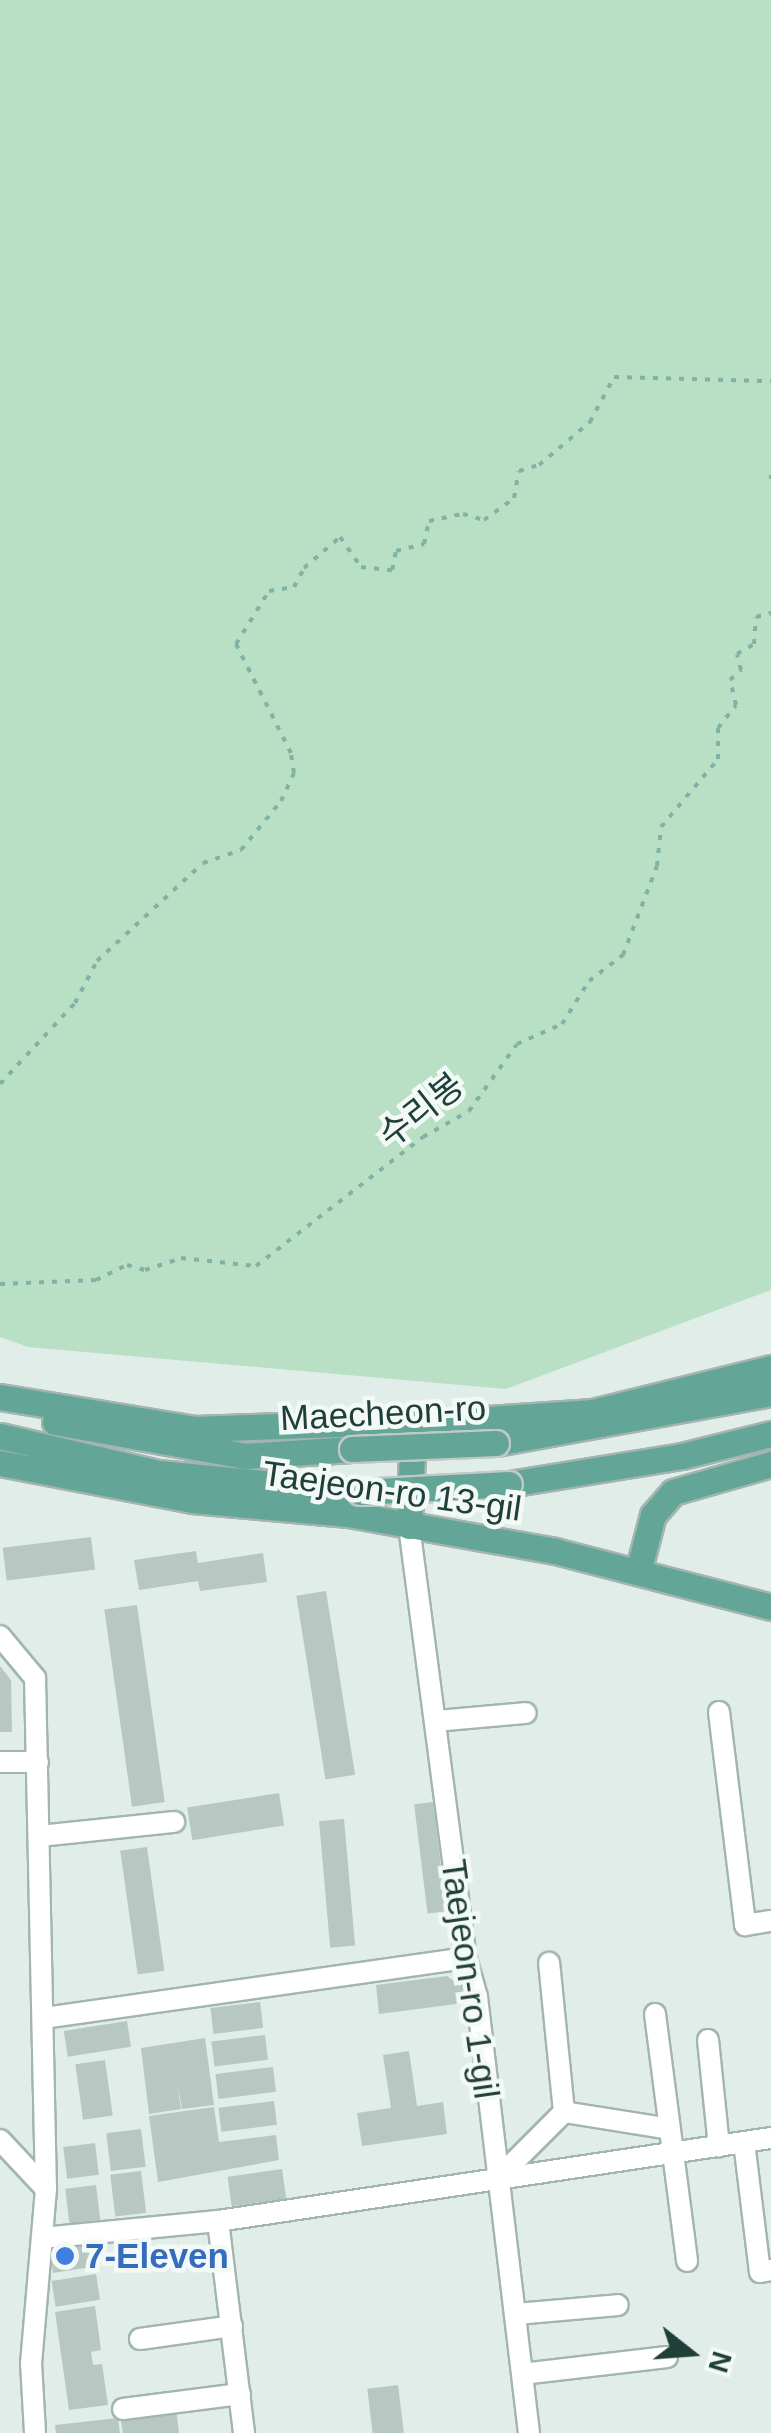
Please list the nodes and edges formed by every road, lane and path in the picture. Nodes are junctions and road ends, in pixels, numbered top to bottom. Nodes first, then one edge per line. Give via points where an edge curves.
1 (771, 381) edge
2 (771, 613) edge
3 (0, 1084) edge
4 (0, 1284) edge
5 (771, 1368) edge
6 (771, 1392) edge
7 (0, 1397) edge
8 (0, 1407) edge
9 (413, 1421) junction
10 (771, 1434) edge
11 (0, 1436) edge
12 (0, 1463) edge
13 (771, 1464) edge
14 (409, 1526) junction
15 (638, 1572) junction
16 (771, 1607) edge
17 (0, 1636) edge
18 (526, 1712) dead end
19 (719, 1712) dead end
20 (436, 1721) junction
21 (0, 1762) edge
22 (38, 1762) junction
23 (174, 1822) dead end
24 (40, 1836) junction
25 (771, 1921) edge
26 (466, 1958) junction
27 (549, 1963) dead end
28 (655, 2014) dead end
29 (44, 2018) junction
30 (708, 2040) dead end
31 (564, 2112) junction
32 (670, 2129) junction
33 (771, 2138) edge
34 (0, 2140) edge
35 (744, 2142) junction
36 (719, 2146) junction
37 (673, 2153) junction
38 (496, 2180) junction
39 (46, 2189) junction
40 (218, 2221) junction
41 (42, 2238) junction
42 (687, 2261) dead end
43 (771, 2270) edge
44 (618, 2304) dead end
45 (516, 2314) junction
46 (232, 2326) junction
47 (140, 2339) dead end
48 (668, 2357) dead end
49 (522, 2374) junction
50 (240, 2394) junction
51 (123, 2409) dead end
52 (35, 2433) edge
53 (244, 2433) edge
54 (529, 2433) edge

1 - 3 path via 614,377 590,422 539,464 519,471 514,498 484,520 463,514 430,521 424,544 396,551 392,570 360,567 340,537 304,568 294,587 269,591 236,644 291,753 294,773 281,801 241,850 203,863 110,948 75,1004
2 - 4 path, 수리봉 via 756,617 754,644 737,654 741,670 730,680 736,705 718,728 718,760 661,828 656,866 624,955 590,981 562,1024 517,1044 469,1111 423,1138 256,1266 181,1258 144,1270 127,1265 96,1280
5 - 9 main road via 594,1412
6 - 8 main road, Maecheon-ro, bridge via 496,1443 245,1456 144,1442
7 - 9 main road via 195,1429
9 - 14 main road
10 - 11 main road, Maecheon-ro, bridge via 509,1484 360,1492 158,1473
12 - 14 main road, Taejeon-ro 13-gil via 192,1500
13 - 15 main road via 673,1492 653,1515
14 - 15 main road, Taejeon-ro 13-gil
14 - 20 street, Taejeon-ro 1-gil
15 - 16 main road, Taejeon-ro 13-gil
17 - 22 street via 35,1678
18 - 20 street
19 - 25 street via 744,1925
20 - 26 street, Taejeon-ro 1-gil
21 - 22 street
22 - 24 street
23 - 24 street
24 - 29 street
26 - 29 street
26 - 38 street, Taejeon-ro 1-gil via 477,1996
27 - 31 street
28 - 32 street
29 - 39 street
30 - 36 street
31 - 32 street
31 - 38 street
32 - 37 street
33 - 35 street
34 - 39 street
35 - 36 street
35 - 43 street via 760,2272
36 - 37 street
37 - 38 street
37 - 42 street
38 - 40 street
38 - 45 street, Taejeon-ro 1-gil
39 - 41 street
40 - 41 street
40 - 46 street
41 - 52 street via 31,2363
44 - 45 street
45 - 49 street, Taejeon-ro 1-gil
46 - 47 street
46 - 50 street
48 - 49 street
49 - 54 street, Taejeon-ro 1-gil
50 - 51 street
50 - 53 street

